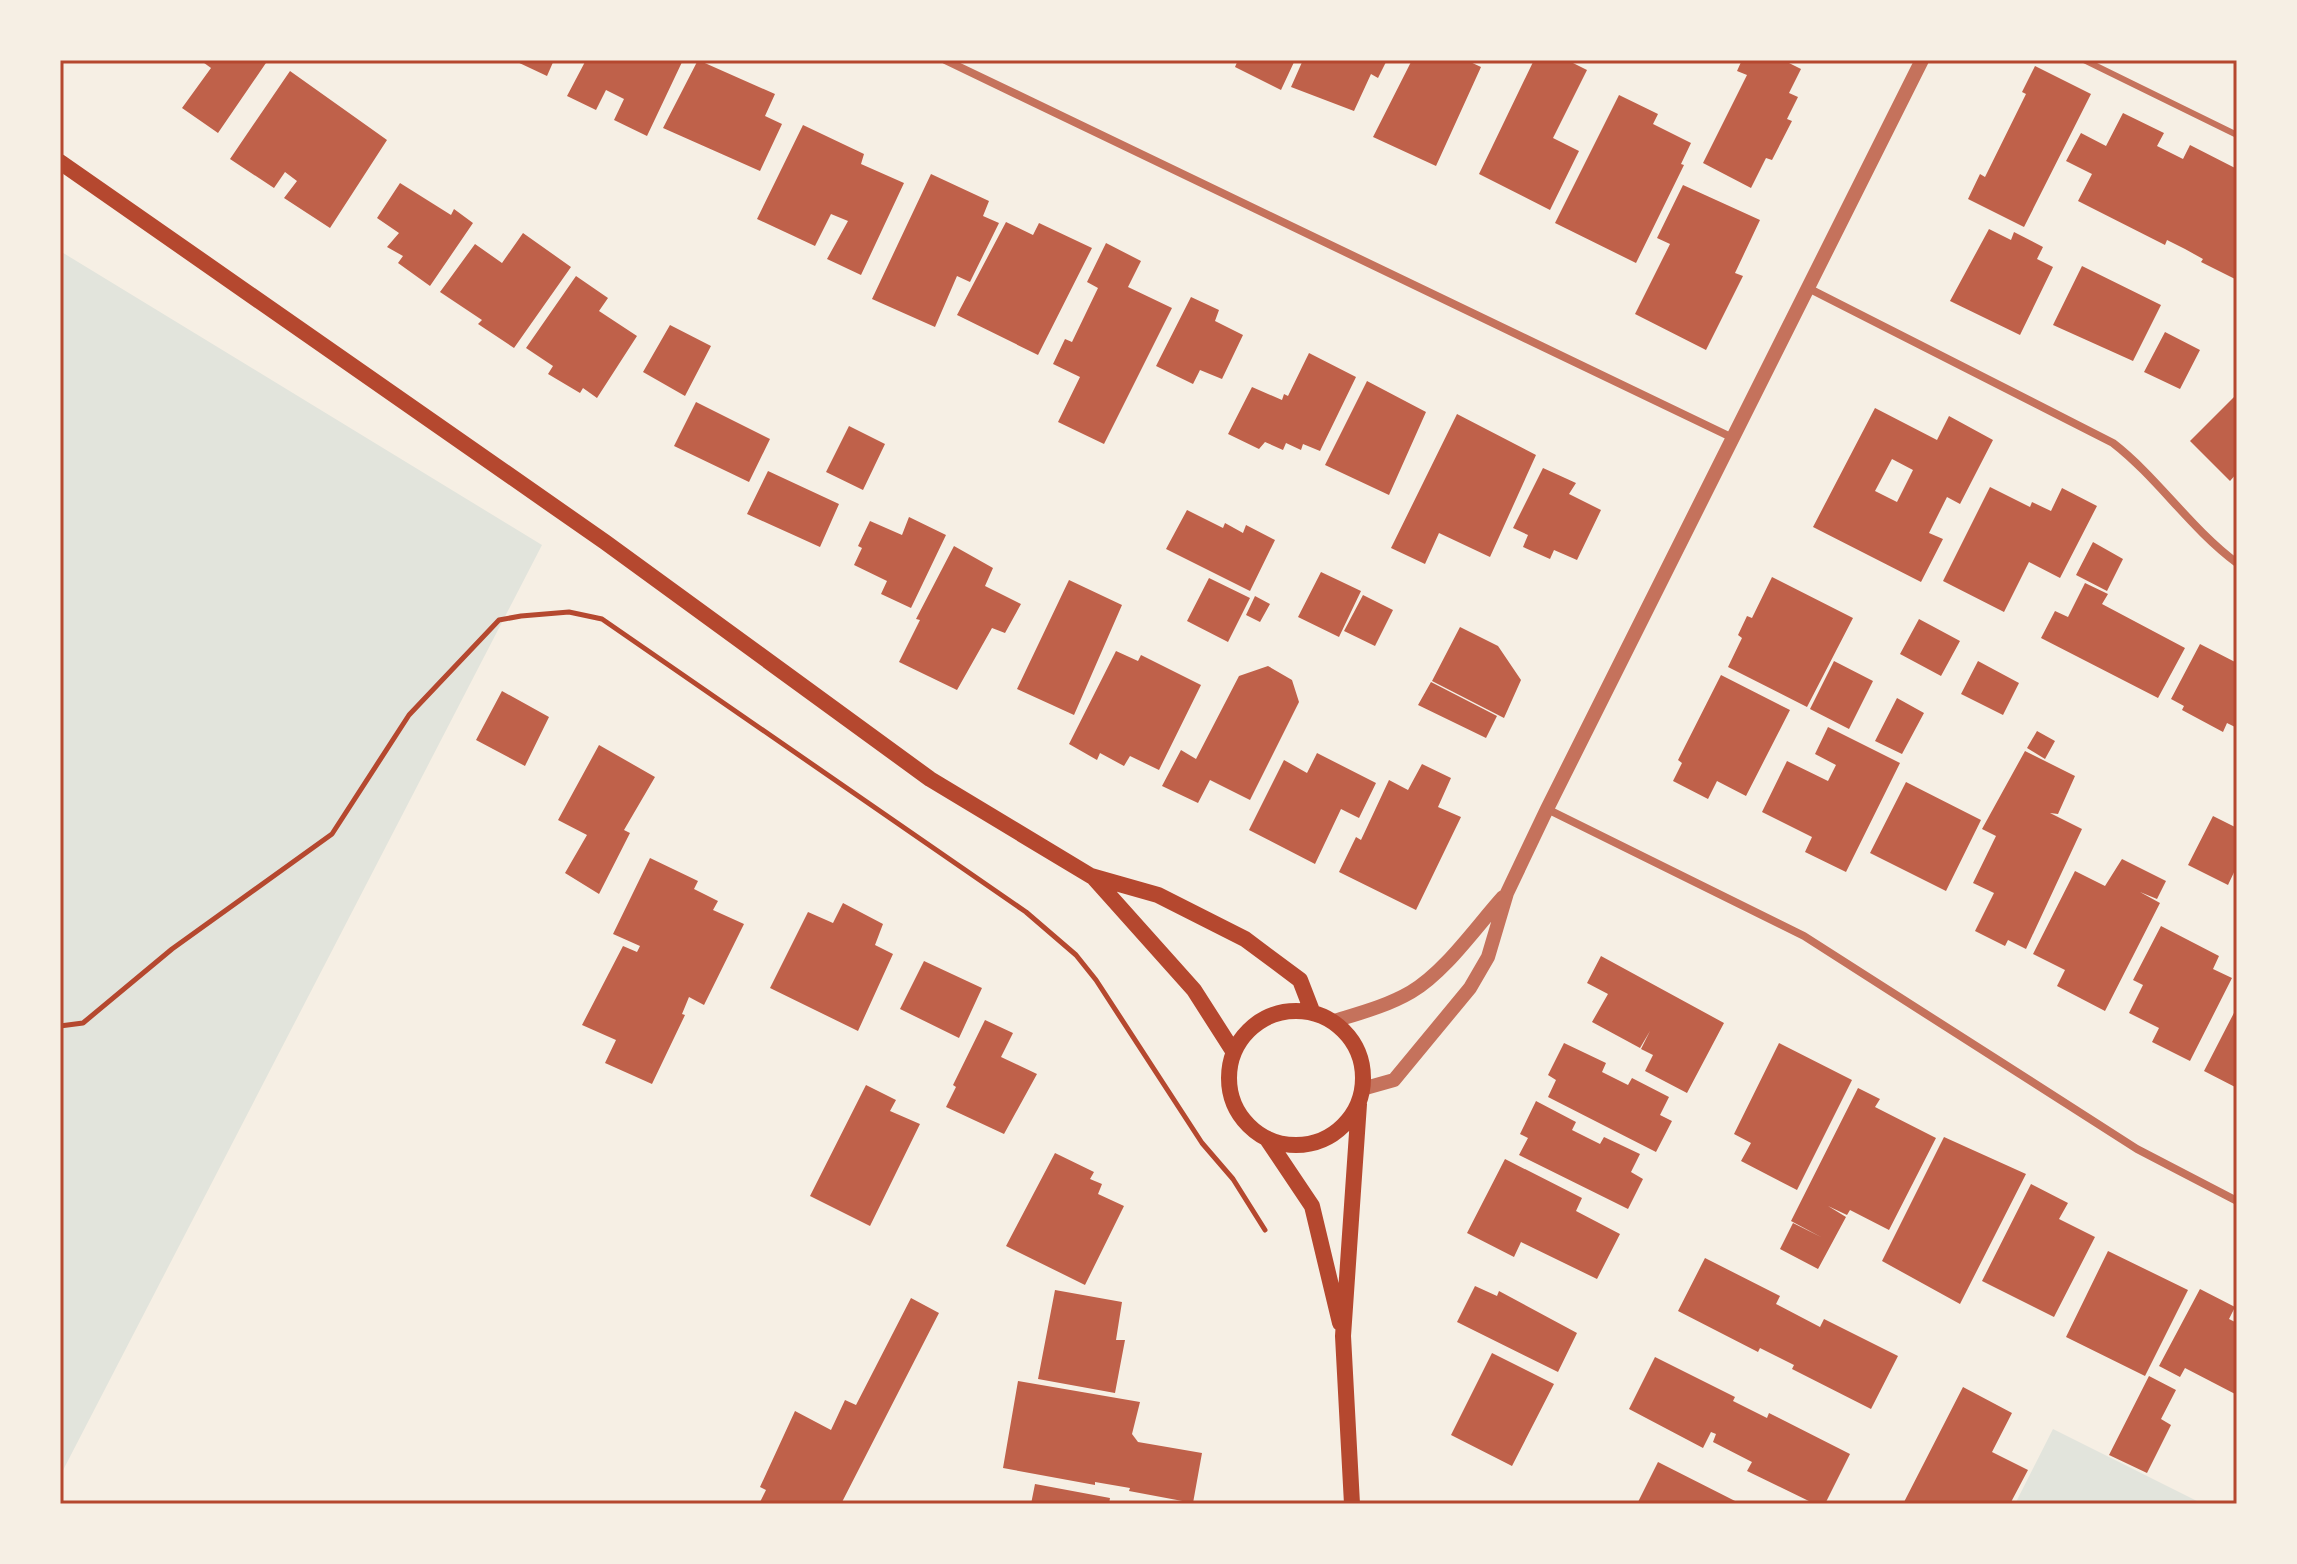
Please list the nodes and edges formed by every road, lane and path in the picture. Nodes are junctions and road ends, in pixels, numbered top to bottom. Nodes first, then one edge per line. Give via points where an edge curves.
1 (945, 60) edge
2 (1922, 60) edge
3 (2084, 60) edge
4 (2237, 135) edge
5 (60, 162) edge
6 (1808, 288) junction
7 (1733, 438) junction
8 (2237, 563) edge
9 (1547, 809) junction
10 (1091, 876) junction
11 (1507, 893) junction
12 (1312, 1011) junction
13 (1334, 1021) junction
14 (60, 1026) edge
15 (1233, 1051) junction
16 (1361, 1096) junction
17 (1266, 1139) junction
18 (2237, 1201) edge
19 (1265, 1230) dead end
20 (1343, 1336) junction
21 (1352, 1504) edge

1 - 7 street
2 - 6 street
3 - 4 lane
5 - 10 main road via 605,542 898,757
6 - 7 street
6 - 8 street via 2113,443
7 - 9 street
9 - 11 street
9 - 18 street via 1804,936 2137,1149
10 - 12 main road via 1158,895 1245,939 1300,980
10 - 15 main road via 1194,990
11 - 13 street via 1438,972 1413,991
11 - 16 street via 1488,957 1448,1018 1394,1080
12 - 13 main road
12 - 15 main road via 1288,1010 1265,1017 1245,1031
13 - 16 main road via 1355,1045 1364,1076
14 - 19 path via 83,1023 172,949 332,834 409,715 499,620 569,612 602,619 679,670 1026,912 1076,955
15 - 17 main road via 1227,1077 1232,1102 1245,1124
16 - 17 main road via 1348,1122 1330,1136 1310,1144
16 - 20 main road
17 - 20 main road via 1312,1206
20 - 21 main road

